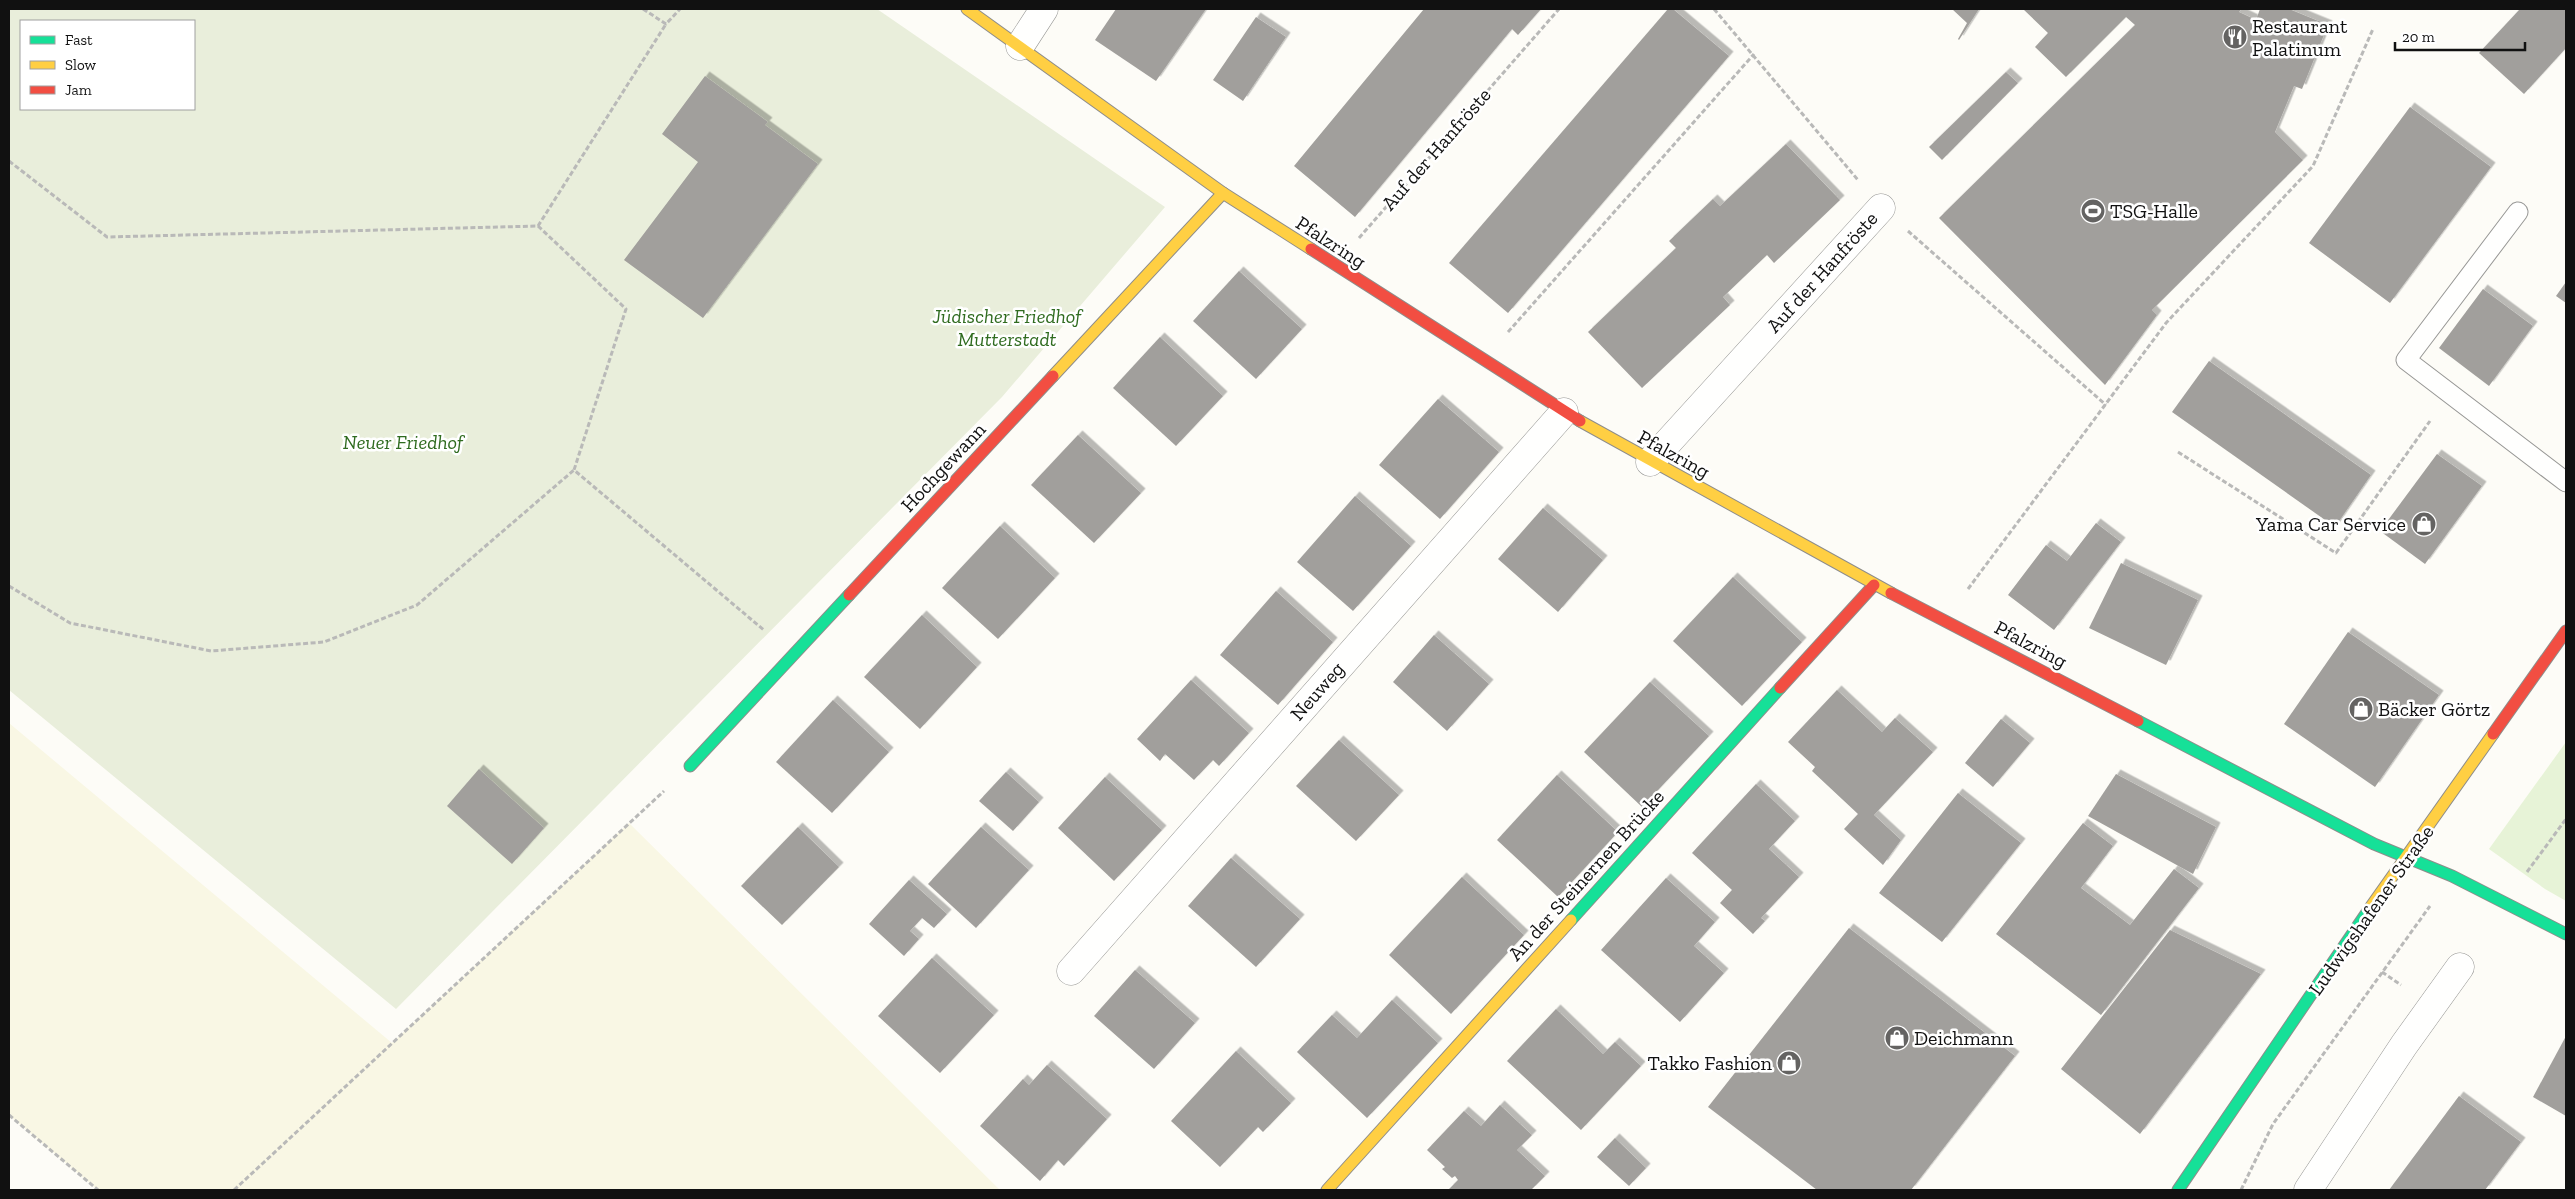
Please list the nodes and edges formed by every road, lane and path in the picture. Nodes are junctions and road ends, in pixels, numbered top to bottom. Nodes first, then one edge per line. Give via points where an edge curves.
1 (643, 9) edge
2 (680, 9) edge
3 (967, 9) edge
4 (1044, 9) edge
5 (1559, 9) edge
6 (1714, 9) edge
7 (666, 24) junction
8 (2374, 29) dead end
9 (1020, 46) junction
10 (1754, 54) junction
11 (9, 161) edge
12 (1223, 193) junction
13 (1881, 208) junction
14 (2518, 212) dead end
15 (538, 226) junction
16 (1334, 267) junction
17 (1482, 360) junction
18 (2449, 394) junction
19 (2106, 405) junction
20 (1564, 412) junction
21 (2178, 452) dead end
22 (1650, 462) junction
23 (574, 470) junction
24 (2566, 482) edge
25 (1874, 585) junction
26 (9, 586) edge
27 (1945, 620) junction
28 (2566, 631) edge
29 (794, 655) junction
30 (690, 766) joint
31 (2566, 819) edge
32 (2406, 859) junction
33 (2452, 876) junction
34 (2505, 903) junction
35 (2566, 934) edge
36 (2460, 967) dead end
37 (1071, 970) dead end
38 (9, 1115) edge
39 (98, 1190) edge
40 (234, 1190) edge
41 (1327, 1190) edge
42 (2178, 1190) edge
43 (2241, 1190) edge
44 (2308, 1190) edge

1 - 7 path
2 - 7 path
3 - 9 street, Pfalzring
4 - 9 street
5 - 16 path, Auf der Hanfröste
6 - 10 path, Auf der Hanfröste
7 - 15 path
8 - 19 path via 2313,166 2166,323
9 - 12 street, Pfalzring
10 - 13 path, Auf der Hanfröste
10 - 17 path
11 - 15 path via 107,237
12 - 16 street, Pfalzring
12 - 29 street, Hochgewann
13 - 19 path
13 - 22 street, Auf der Hanfröste
14 - 18 lane via 2406,360
15 - 23 path via 626,309
16 - 17 street, Pfalzring
17 - 20 street, Pfalzring
18 - 21 path via 2336,553
18 - 24 lane
19 - 27 path
20 - 22 street, Pfalzring
20 - 37 street, Neuweg
22 - 25 street, Pfalzring
23 - 26 path via 418,605 324,642 211,651 70,623
23 - 29 path
25 - 27 street, Pfalzring
25 - 41 street, An der Steinernen Brücke
27 - 32 street, Pfalzring
28 - 32 street, Ludwigshafener Straße
29 - 30 street, Hochgewann
30 - 40 path
31 - 34 path
32 - 33 street, Pfalzring
32 - 42 street, Ludwigshafener Straße via 2336,956
33 - 34 street, Pfalzring
33 - 43 path via 2273,1124
34 - 35 street, Pfalzring
36 - 44 street via 2404,1044
38 - 39 path

